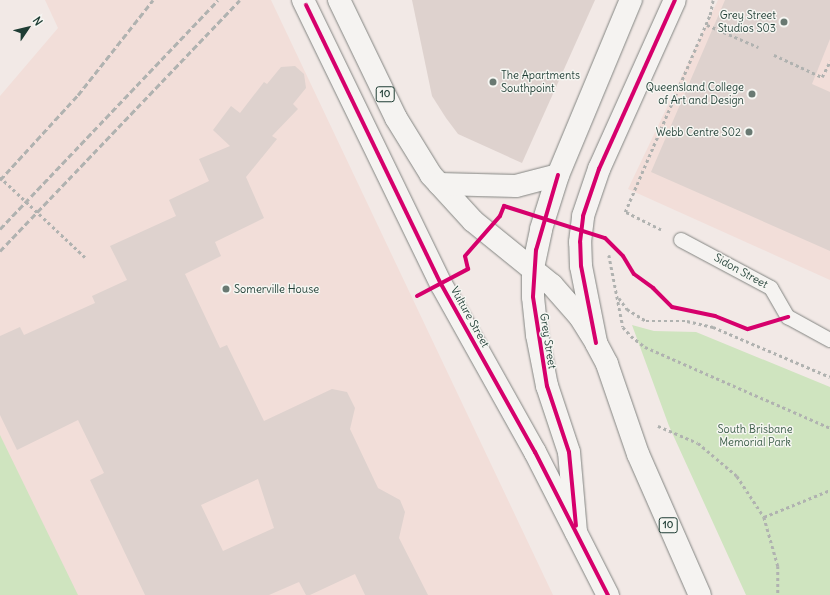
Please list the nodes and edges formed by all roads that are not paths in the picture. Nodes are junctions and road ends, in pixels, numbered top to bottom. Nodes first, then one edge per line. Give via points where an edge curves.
1 (339, 0) edge
2 (631, 0) edge
3 (675, 0) edge
4 (305, 3) edge
5 (558, 175) junction
6 (439, 184) junction
7 (681, 240) road end
8 (533, 268) junction
9 (830, 340) edge
10 (596, 342) junction
11 (576, 532) junction
12 (608, 595) edge
13 (700, 595) edge

1 - 6 main road, 10 via 396,118
2 - 5 main road, Grey Street
3 - 10 main road via 589,196 581,231 581,266
4 - 11 main road, Vulture Street via 441,284
5 - 6 main road via 523,185
5 - 8 main road, Grey Street via 542,224
6 - 8 main road, 10 via 473,221
7 - 9 lane, Sidon Street via 771,288 788,317
8 - 10 main road, 10 via 573,309
8 - 11 main road, Grey Street via 537,335 547,386 569,452
10 - 13 main road, 10 via 607,364 638,454
11 - 12 main road, Vulture Street

